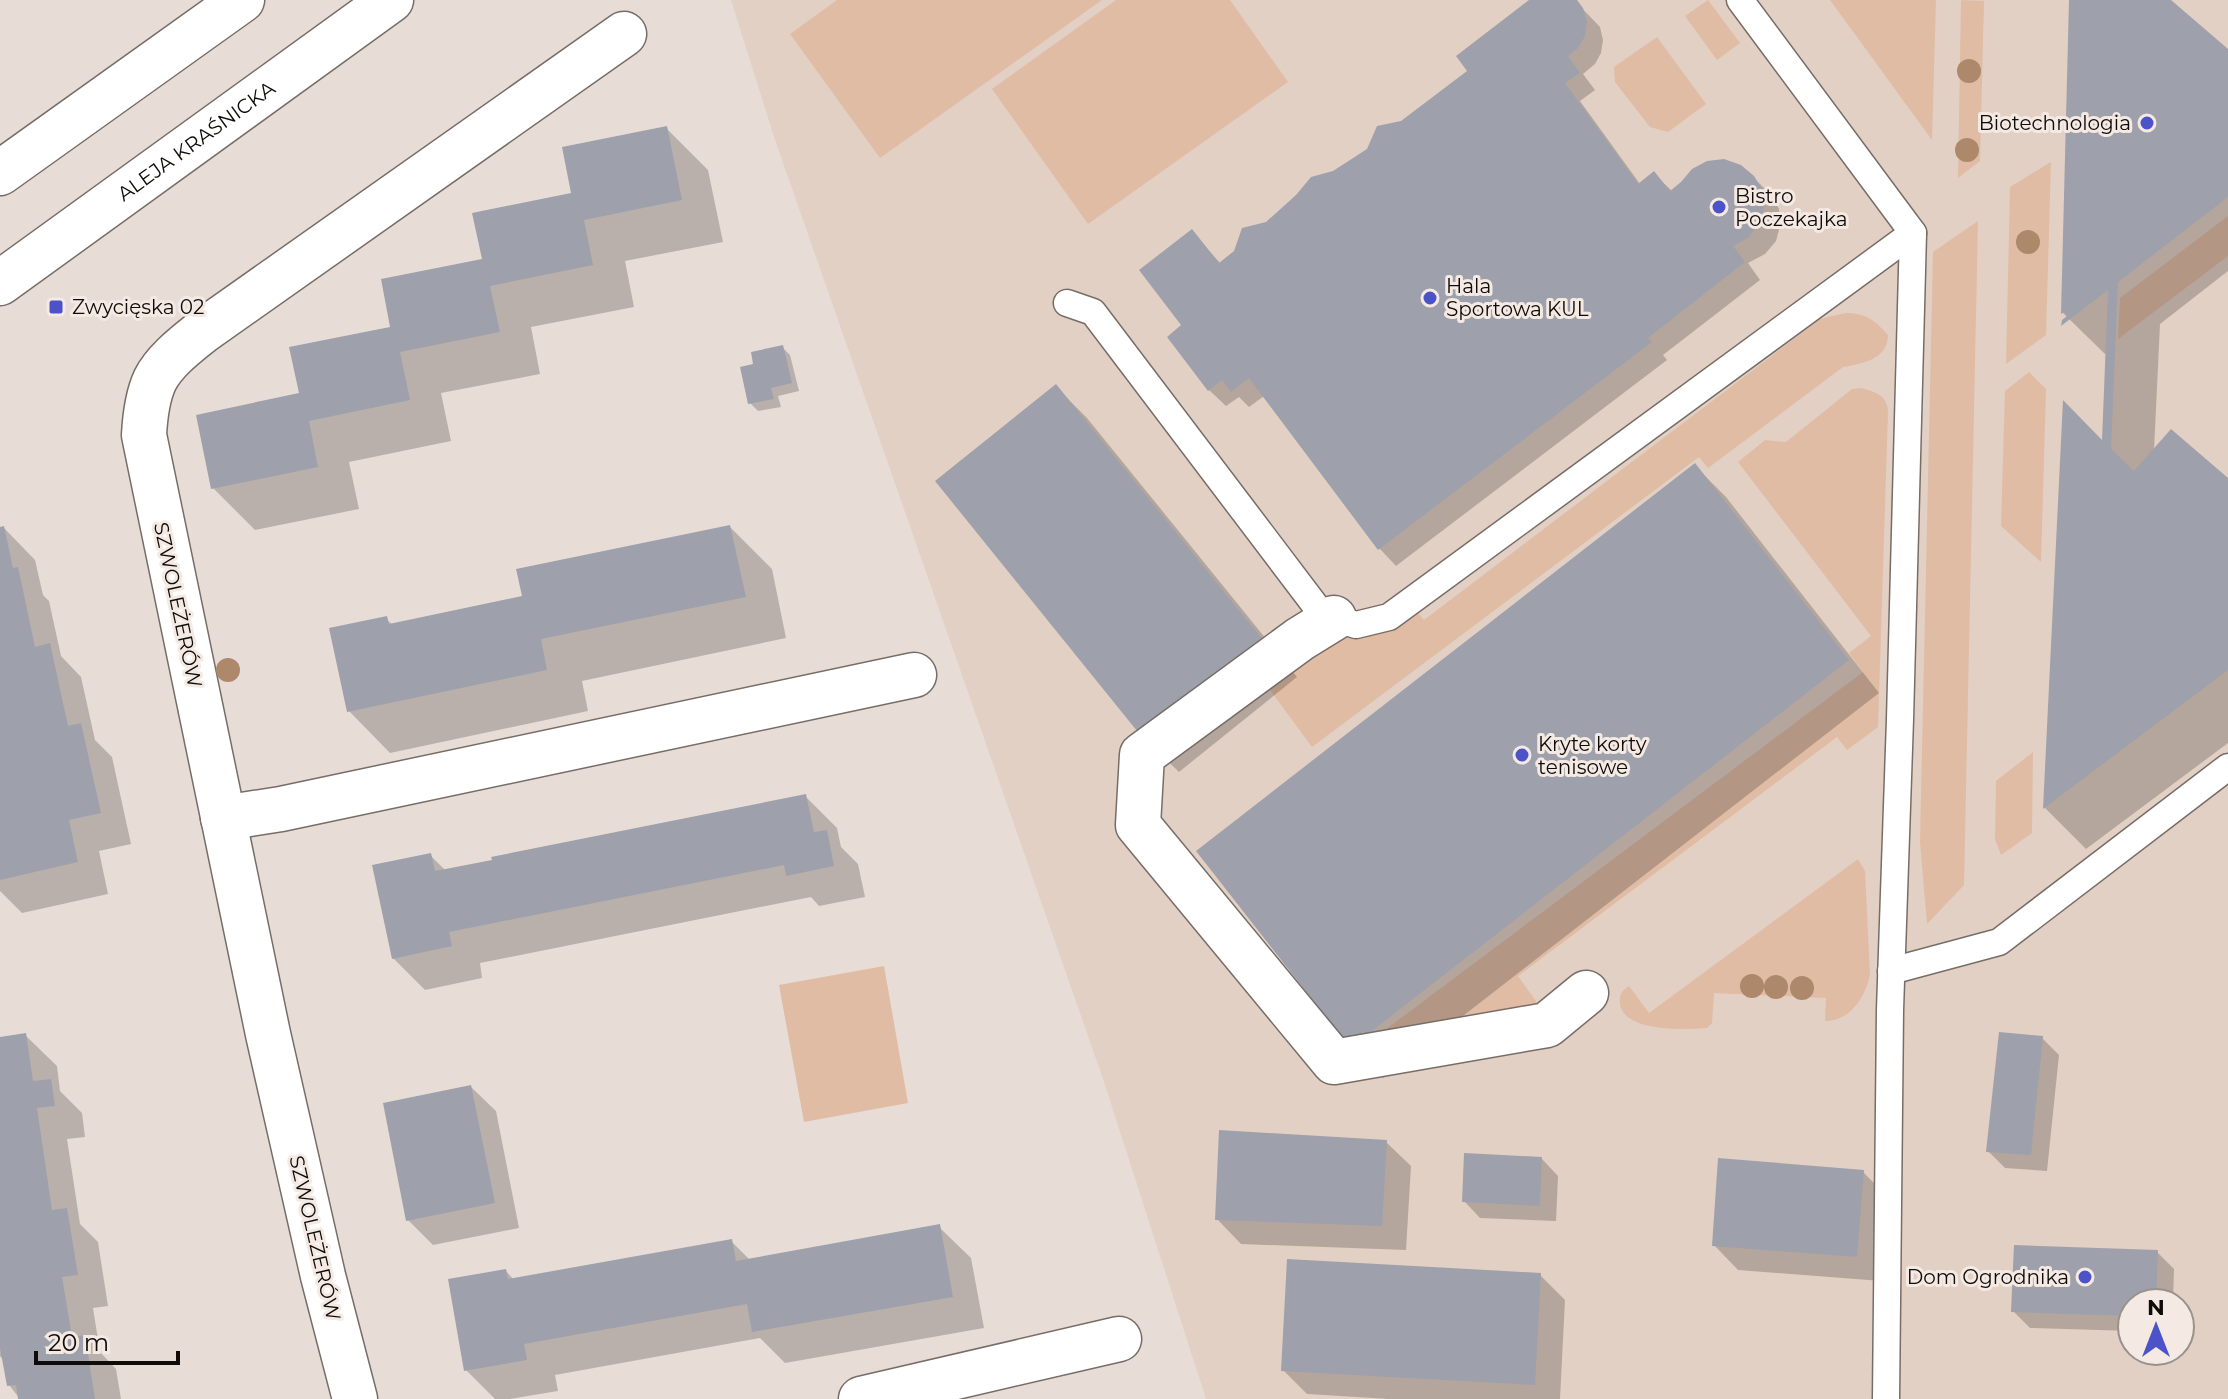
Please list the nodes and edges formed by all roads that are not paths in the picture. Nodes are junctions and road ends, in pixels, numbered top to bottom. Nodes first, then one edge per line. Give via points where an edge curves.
1 (242, 0) edge
2 (391, 0) edge
3 (1740, 0) edge
4 (624, 34) dead end
5 (0, 173) edge
6 (1913, 233) junction
7 (0, 283) edge
8 (1067, 303) dead end
9 (1334, 618) junction
10 (914, 675) dead end
11 (2228, 767) edge
12 (223, 818) junction
13 (1891, 971) junction
14 (1586, 993) dead end
15 (1119, 1339) dead end
16 (355, 1399) edge
17 (861, 1399) edge
18 (1886, 1399) edge

1 - 5 street
2 - 7 street, ALEJA KRAŚNICKA
3 - 6 lane
4 - 12 street, SZWOLEŻERÓW via 203,331 155,378 144,435
6 - 9 lane via 1389,617 1356,625
6 - 13 lane
8 - 9 lane via 1093,312 1318,609
9 - 14 street via 1142,755 1138,825 1334,1062 1547,1025
10 - 12 street
11 - 13 lane via 1999,942
12 - 16 street, SZWOLEŻERÓW via 306,1203
13 - 18 lane
15 - 17 street

